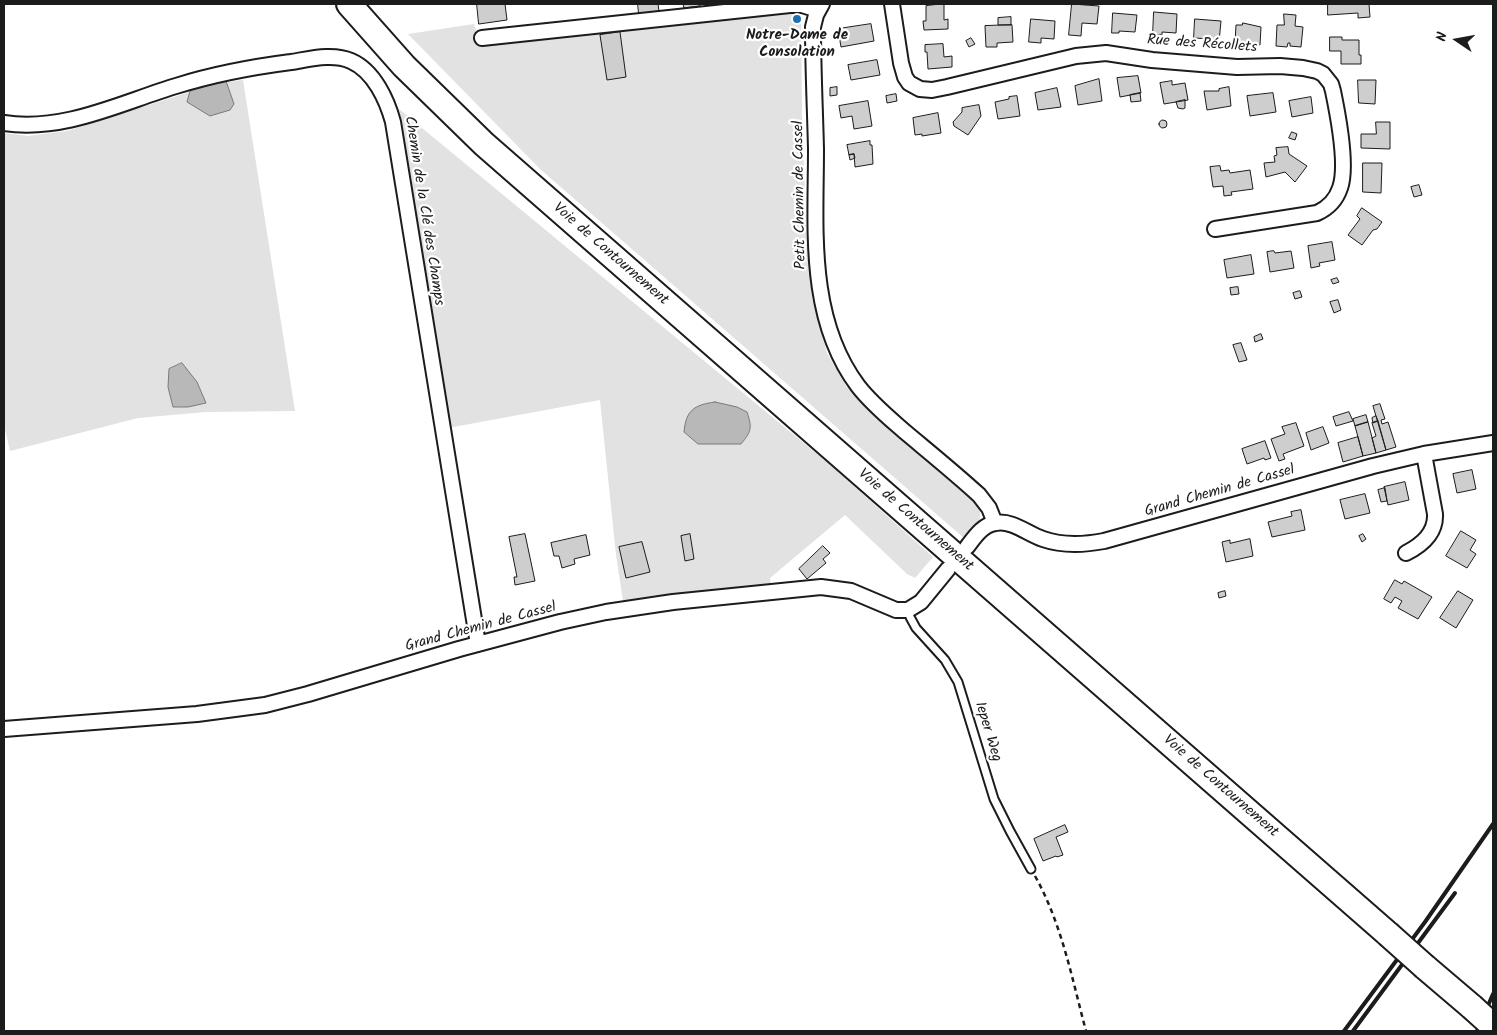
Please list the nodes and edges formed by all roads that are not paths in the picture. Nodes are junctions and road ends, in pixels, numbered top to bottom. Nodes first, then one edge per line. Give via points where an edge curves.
1 (349, 4) edge
2 (892, 4) edge
3 (820, 7) edge
4 (482, 38) dead end
5 (4, 123) edge
6 (1215, 229) dead end
7 (1493, 443) edge
8 (1424, 454) junction
9 (995, 523) junction
10 (967, 547) dead end
11 (1406, 553) dead end
12 (948, 569) dead end
13 (908, 610) junction
14 (478, 644) junction
15 (4, 729) edge
16 (1031, 868) road end
17 (1493, 1026) edge

1 - 17 highway, Voie de Contournement, bridge via 404,66 484,144
2 - 6 street, Rue des Récollets via 902,70 909,83 925,90 1076,56 1106,53 1238,67 1296,67 1323,74 1333,91 1341,144 1342,181 1333,202 1323,210 1307,215
3 - 4 street, Petit Chemin de Cassel via 790,5
3 - 9 street, Petit Chemin de Cassel via 813,27 814,211 821,294 830,334 841,360 865,395 979,495
5 - 14 street, Chemin de la Clé des Champs via 32,126 60,122 194,80 258,66 336,58 351,61 364,70 384,97 394,128
7 - 8 street, Grand Chemin de Cassel
8 - 9 street, Grand Chemin de Cassel via 1093,543 1070,545 1052,542 1008,524
8 - 11 street via 1435,523 1423,543
9 - 10 street via 984,528
12 - 13 street via 921,602
13 - 14 street, Grand Chemin de Cassel via 896,610 851,591 809,587 622,610 560,622
13 - 16 lane, Ieper Weg via 916,628 954,673 994,799
14 - 15 street, Grand Chemin de Cassel via 316,692 252,707

